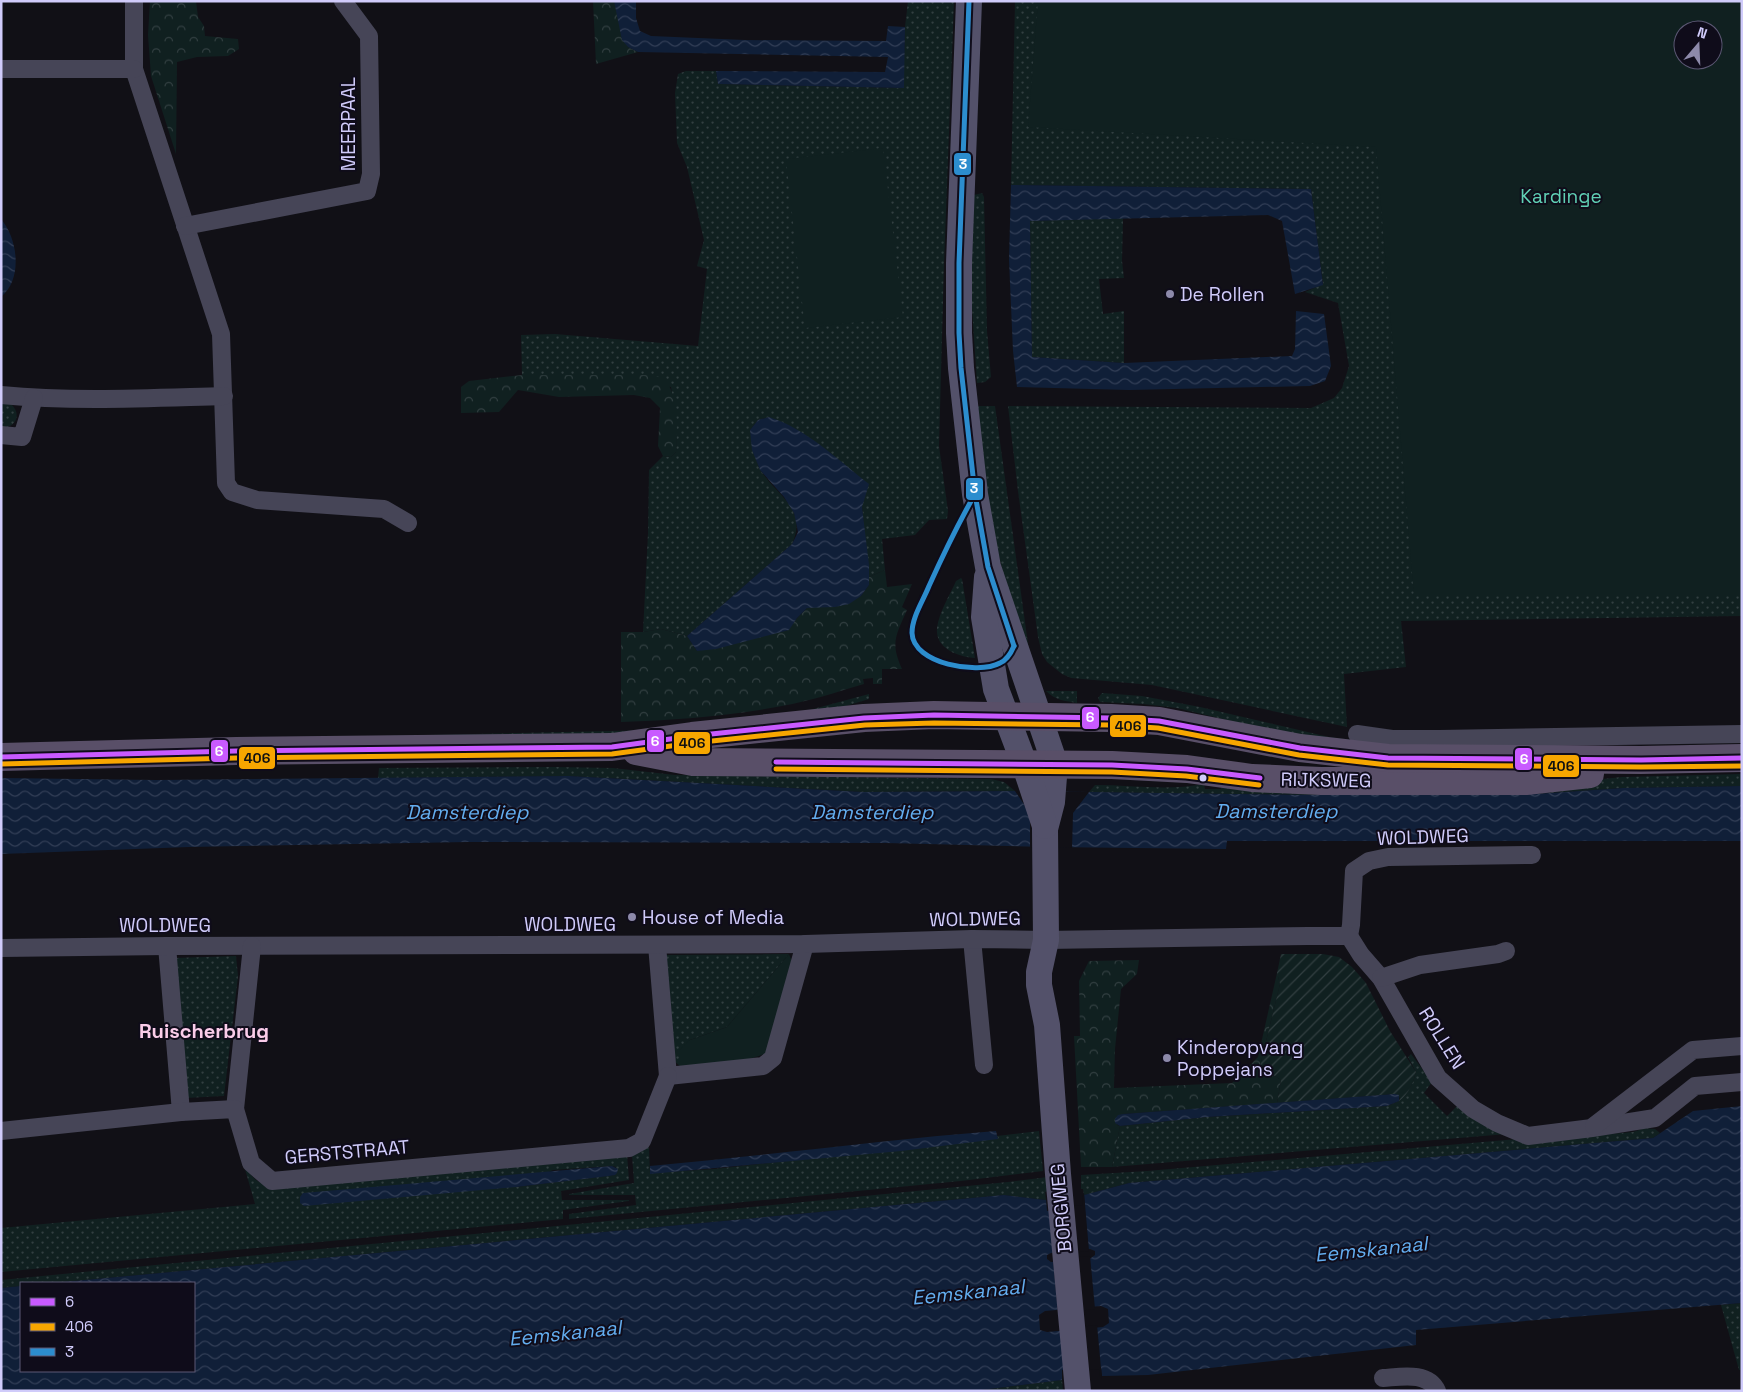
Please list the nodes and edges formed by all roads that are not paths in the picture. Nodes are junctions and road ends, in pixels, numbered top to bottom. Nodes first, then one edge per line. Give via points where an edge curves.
1 (134, 1) edge
2 (343, 1) edge
3 (969, 1) edge
4 (1, 69) edge
5 (134, 69) junction
6 (185, 226) junction
7 (1, 395) edge
8 (224, 396) junction
9 (34, 398) junction
10 (1, 435) edge
11 (408, 523) dead end
12 (988, 567) junction
13 (1006, 716) junction
14 (1039, 716) junction
15 (1357, 734) dead end
16 (1742, 734) edge
17 (1439, 739) junction
18 (612, 747) junction
19 (1, 757) edge
20 (1400, 758) junction
21 (1742, 758) edge
22 (1487, 759) junction
23 (1024, 763) junction
24 (1055, 764) junction
25 (1742, 769) edge
26 (1043, 791) junction
27 (1532, 855) dead end
28 (1349, 936) junction
29 (972, 939) junction
30 (1046, 940) junction
31 (804, 944) junction
32 (657, 945) junction
33 (167, 946) junction
34 (252, 946) junction
35 (1, 948) edge
36 (1506, 951) dead end
37 (1381, 978) junction
38 (1742, 1046) edge
39 (984, 1065) dead end
40 (668, 1076) junction
41 (1742, 1082) edge
42 (235, 1109) junction
43 (181, 1112) junction
44 (1592, 1128) junction
45 (1, 1131) edge
46 (1383, 1378) dead end
47 (1078, 1391) edge
48 (1437, 1391) edge

1 - 5 street
2 - 6 street, MEERPAAL via 369,36 371,174 367,191
3 - 12 main road via 959,333 973,475
4 - 5 street
5 - 6 street
6 - 8 street via 221,334
7 - 9 street
8 - 9 street
8 - 11 street via 226,483 232,492 257,500 384,509
9 - 10 street via 22,437
12 - 13 main road, BORGWEG via 984,617 996,689
12 - 14 main road
13 - 14 main road, RIJKSWEG
13 - 18 main road, RIJKSWEG via 864,718
13 - 23 main road, BORGWEG
14 - 20 main road, RIJKSWEG via 1159,721 1307,749
14 - 24 main road
15 - 17 street, RIJKSWEG via 1392,739
16 - 22 street, RIJKSWEG
17 - 20 main road
17 - 22 street, RIJKSWEG
18 - 19 main road, RIJKSWEG
18 - 23 main road, RIJKSWEG via 693,762
20 - 22 main road, RIJKSWEG
21 - 22 main road, RIJKSWEG
22 - 24 main road, RIJKSWEG via 1283,780 1188,769
22 - 25 main road, RIJKSWEG via 1526,781 1614,771
23 - 24 main road, RIJKSWEG
23 - 26 main road, BORGWEG
24 - 26 main road, BORGWEG
26 - 30 main road, BORGWEG via 1052,802 1046,838
27 - 28 street, WOLDWEG via 1388,857 1368,861 1354,871
28 - 30 street, WOLDWEG
28 - 37 street
29 - 30 street, WOLDWEG
29 - 31 street, WOLDWEG
29 - 39 street
30 - 47 main road, BORGWEG via 1039,979 1047,1025
31 - 32 street, WOLDWEG
31 - 40 street via 773,1058 763,1066
32 - 34 street, WOLDWEG
32 - 40 street
33 - 34 street, WOLDWEG
33 - 35 street, WOLDWEG
33 - 43 street
34 - 42 street
36 - 37 street via 1420,965
37 - 44 street, ROLLEN via 1438,1078 1474,1109 1528,1136
38 - 44 street via 1693,1050
40 - 42 street, GERSTSTRAAT via 642,1141 629,1148 272,1180 251,1163
41 - 44 street, ROLLEN via 1694,1086 1655,1118
42 - 43 street
43 - 45 street
46 - 48 street via 1418,1377 1434,1385

